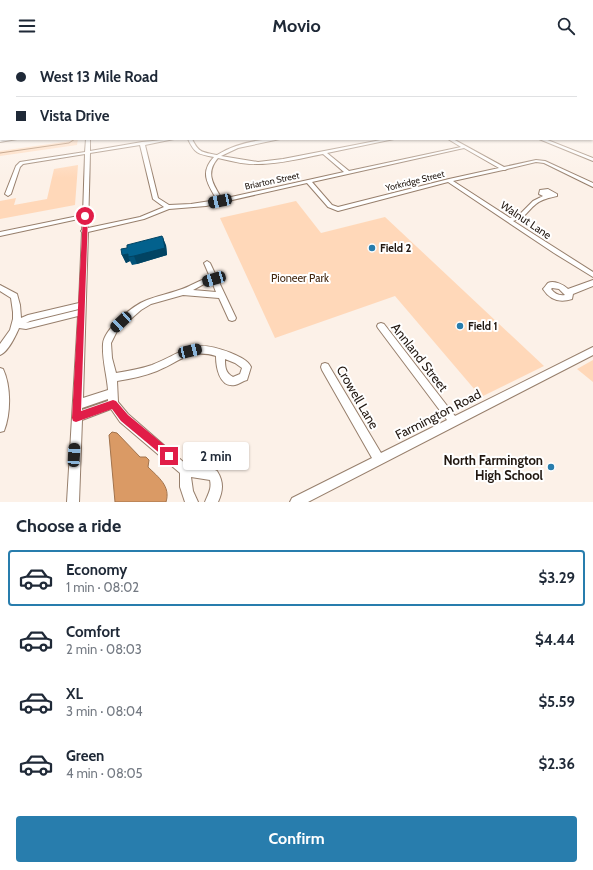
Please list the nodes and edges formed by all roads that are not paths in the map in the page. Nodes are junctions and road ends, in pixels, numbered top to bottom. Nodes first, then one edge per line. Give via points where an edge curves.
1 (90, 140) edge
2 (164, 140) edge
3 (190, 140) edge
4 (273, 140) edge
5 (387, 140) edge
6 (452, 140) edge
7 (543, 140) edge
8 (142, 143) junction
9 (465, 147) junction
10 (88, 152) junction
11 (324, 152) junction
12 (217, 157) junction
13 (593, 160) edge
14 (505, 169) junction
15 (348, 173) junction
16 (449, 180) junction
17 (309, 182) junction
18 (593, 185) edge
19 (8, 194) dead end
20 (547, 196) dead end
21 (220, 201) junction
22 (168, 207) junction
23 (85, 216) junction
24 (509, 220) junction
25 (84, 231) junction
26 (0, 234) edge
27 (207, 263) dead end
28 (593, 275) edge
29 (214, 279) junction
30 (593, 283) edge
31 (0, 288) edge
32 (183, 292) junction
33 (568, 292) dead end
34 (220, 295) junction
35 (81, 308) junction
36 (232, 318) dead end
37 (17, 324) junction
38 (380, 326) dead end
39 (0, 351) edge
40 (593, 351) edge
41 (220, 355) dead end
42 (325, 367) dead end
43 (0, 372) edge
44 (112, 378) junction
45 (113, 393) junction
46 (113, 404) junction
47 (77, 405) junction
48 (76, 418) junction
49 (454, 422) junction
50 (0, 427) edge
51 (380, 460) junction
52 (186, 471) junction
53 (72, 502) edge
54 (192, 502) edge
55 (211, 502) edge
56 (296, 502) edge

1 - 10 street
2 - 8 street
3 - 12 street via 198,151
4 - 12 street via 238,147
5 - 11 street
6 - 9 street
7 - 13 street
8 - 10 street
8 - 22 street via 156,199
9 - 14 street
9 - 15 street, Briarton Street
10 - 19 street via 22,163 18,166
10 - 23 street
11 - 12 street via 258,163
11 - 15 street
12 - 21 street via 208,172
14 - 16 street, Yorkridge Street
14 - 18 street, Yorkridge Street via 536,161 545,162
15 - 17 street, Briarton Street
16 - 17 street, Yorkridge Street via 340,209 330,206
16 - 24 street, Walnut Lane
17 - 21 street, Briarton Street
20 - 24 street via 530,206 520,217
21 - 22 street, Briarton Street
22 - 25 street, Briarton Street via 142,218
23 - 25 street
23 - 26 street
24 - 28 street, Walnut Lane
25 - 35 street
27 - 29 street
29 - 32 street
29 - 34 street
30 - 33 street
31 - 37 street via 14,296 18,307
32 - 34 street
32 - 44 street via 149,302 114,329 107,343
34 - 36 street
35 - 37 street via 26,326
35 - 47 street
37 - 39 street
38 - 49 street, Annland Street
40 - 49 street, Farmington Road
41 - 44 street via 200,349 190,351 152,369
42 - 51 street, Crowell Lane
43 - 50 street via 3,379 4,406
44 - 45 street
45 - 46 street
45 - 47 street
46 - 48 street
46 - 52 street via 124,418
47 - 48 street
48 - 53 street
49 - 51 street, Farmington Road
51 - 56 street, Farmington Road
52 - 54 street via 184,482
52 - 55 street via 213,475 217,479

